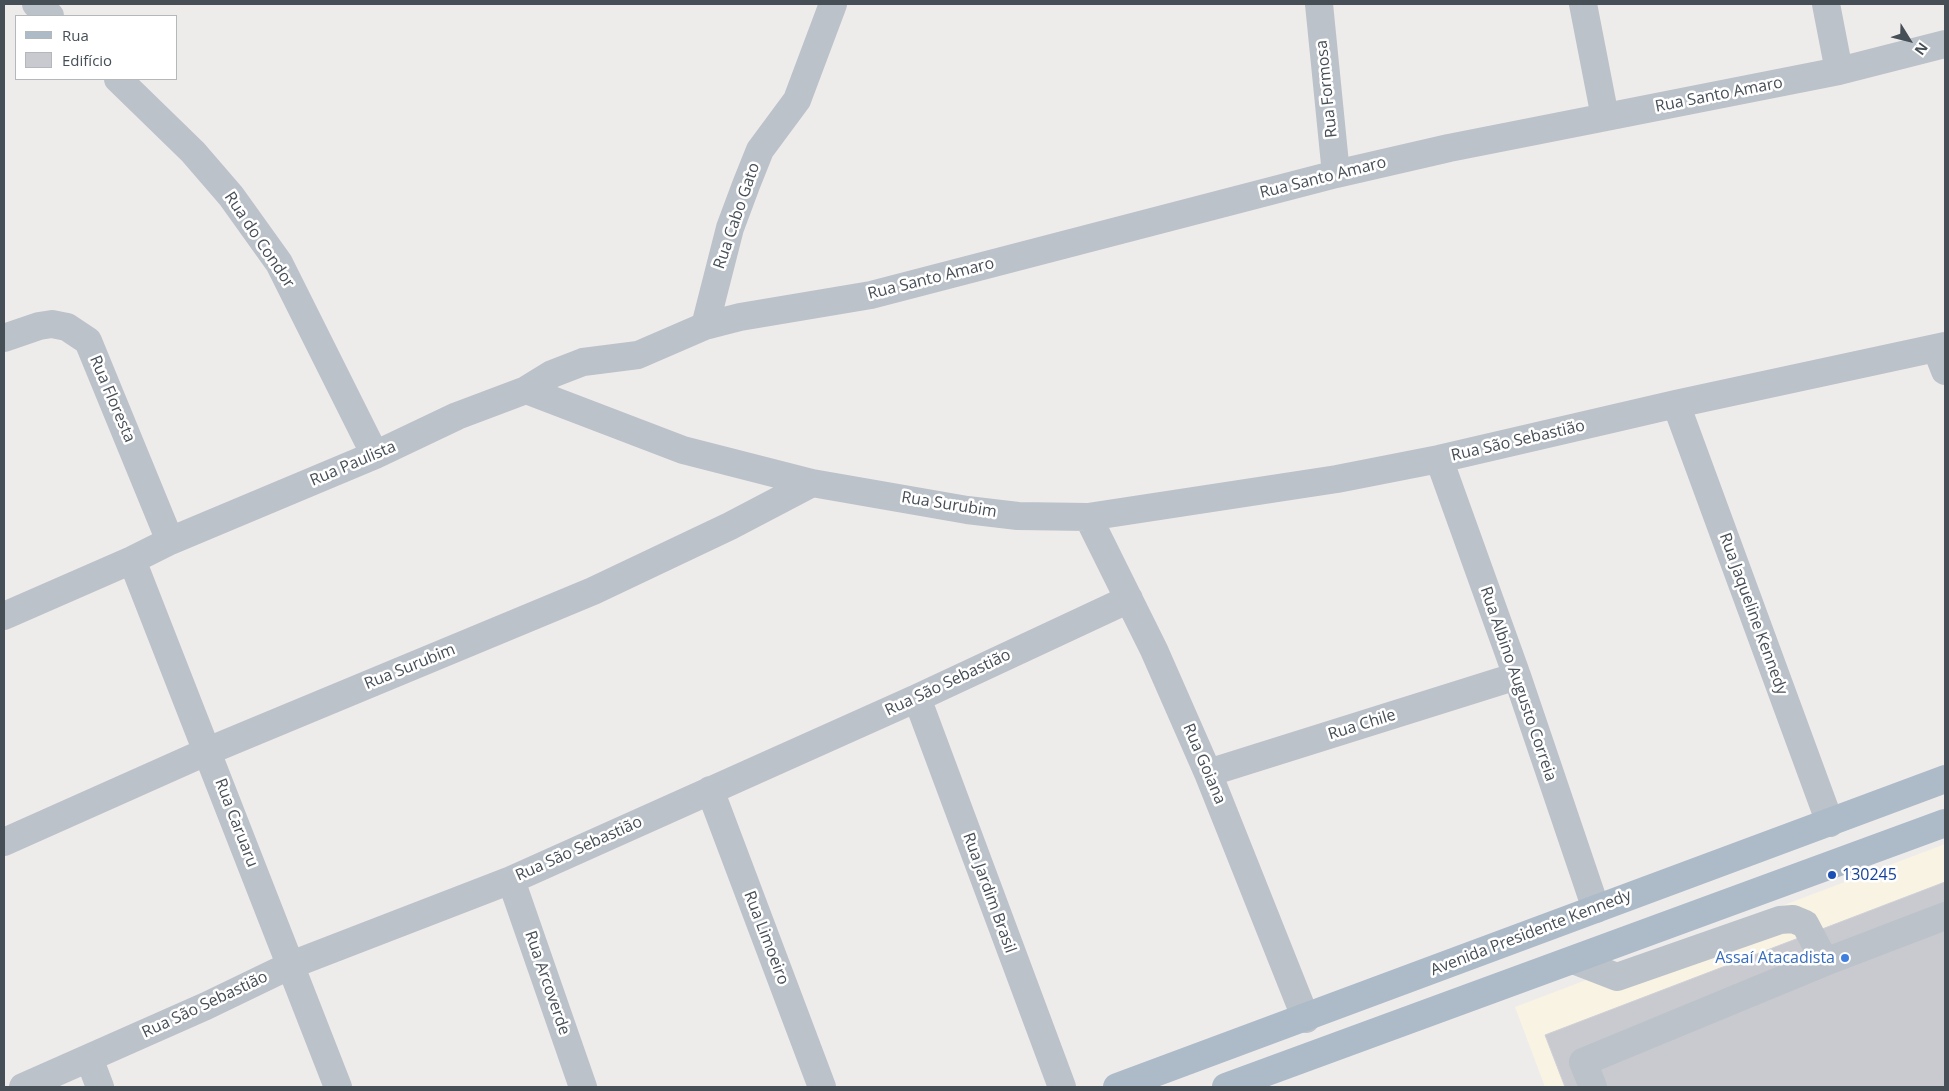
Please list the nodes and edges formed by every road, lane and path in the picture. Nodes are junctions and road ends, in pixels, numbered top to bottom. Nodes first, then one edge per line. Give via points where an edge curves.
1 (36, 4) edge
2 (833, 4) edge
3 (1319, 4) edge
4 (1583, 4) edge
5 (1826, 4) edge
6 (49, 15) edge
7 (1945, 44) edge
8 (1839, 72) junction
9 (119, 80) edge
10 (1605, 117) junction
11 (1336, 174) junction
12 (704, 326) junction
13 (4, 338) edge
14 (1942, 355) edge
15 (526, 390) junction
16 (1676, 404) junction
17 (375, 455) junction
18 (1439, 459) junction
19 (812, 483) junction
20 (1088, 516) junction
21 (170, 541) junction
22 (132, 560) junction
23 (1129, 599) junction
24 (4, 616) edge
25 (1517, 676) junction
26 (917, 698) junction
27 (208, 751) junction
28 (1208, 773) junction
29 (1945, 779) edge
30 (710, 790) junction
31 (1830, 823) junction
32 (1945, 823) edge
33 (4, 842) edge
34 (511, 880) junction
35 (1596, 909) junction
36 (1945, 916) edge
37 (1573, 960) junction
38 (1825, 962) junction
39 (290, 965) junction
40 (1306, 1019) junction
41 (89, 1058) junction
42 (23, 1087) edge
43 (100, 1087) edge
44 (338, 1087) edge
45 (584, 1087) edge
46 (822, 1087) edge
47 (1062, 1087) edge
48 (1117, 1087) edge
49 (1226, 1087) edge
50 (1593, 1087) edge

1 - 6 street
2 - 12 street, Rua Cabo Gato via 797,100 760,150 730,228
3 - 11 street, Rua Formosa
4 - 10 street
5 - 8 street
7 - 8 street, Rua Santo Amaro
8 - 10 street, Rua Santo Amaro
9 - 17 street, Rua do Condor via 193,152 231,196 279,263
10 - 11 street, Rua Santo Amaro
11 - 12 street, Rua Santo Amaro via 871,295
12 - 15 street, Rua Paulista via 638,356 582,362 552,374
13 - 21 street, Rua Floresta via 52,324 67,327 88,341
14 - 16 street, Rua São Sebastião
15 - 17 street, Rua Paulista via 457,416
15 - 19 street, Rua Surubim via 683,450
16 - 18 street, Rua São Sebastião
16 - 31 street, Rua Jaqueline Kennedy
17 - 21 street, Rua Paulista
18 - 20 street, Rua São Sebastião via 1336,479
18 - 25 street, Rua Albino Augusto Correia
19 - 20 street, Rua Surubim via 975,511 1018,516
19 - 27 street, Rua Surubim via 592,592
20 - 23 street, Rua Goiana
21 - 22 street, Rua Paulista
22 - 24 street, Rua Paulista
22 - 27 street, Rua Caruaru
23 - 26 street, Rua São Sebastião
23 - 28 street, Rua Goiana
25 - 28 street, Rua Chile
25 - 35 street, Rua Albino Augusto Correia
26 - 30 street, Rua São Sebastião
26 - 47 street, Rua Jardim Brasil
27 - 33 street, Rua Surubim
27 - 39 street, Rua Caruaru
28 - 40 street, Rua Goiana
29 - 31 main road, Avenida Presidente Kennedy
30 - 34 street, Rua São Sebastião
30 - 46 street, Rua Limoeiro
31 - 35 main road, Avenida Presidente Kennedy
32 - 37 main road
34 - 39 street, Rua São Sebastião
34 - 45 street, Rua Arcoverde
35 - 40 main road, Avenida Presidente Kennedy
36 - 38 street
37 - 38 street via 1617,977 1780,920 1793,919 1805,924
37 - 49 main road
38 - 50 street via 1583,1062
39 - 41 street, Rua São Sebastião
39 - 44 street, Rua Caruaru
40 - 48 main road, Avenida Presidente Kennedy
41 - 42 street, Rua São Sebastião
41 - 43 street

